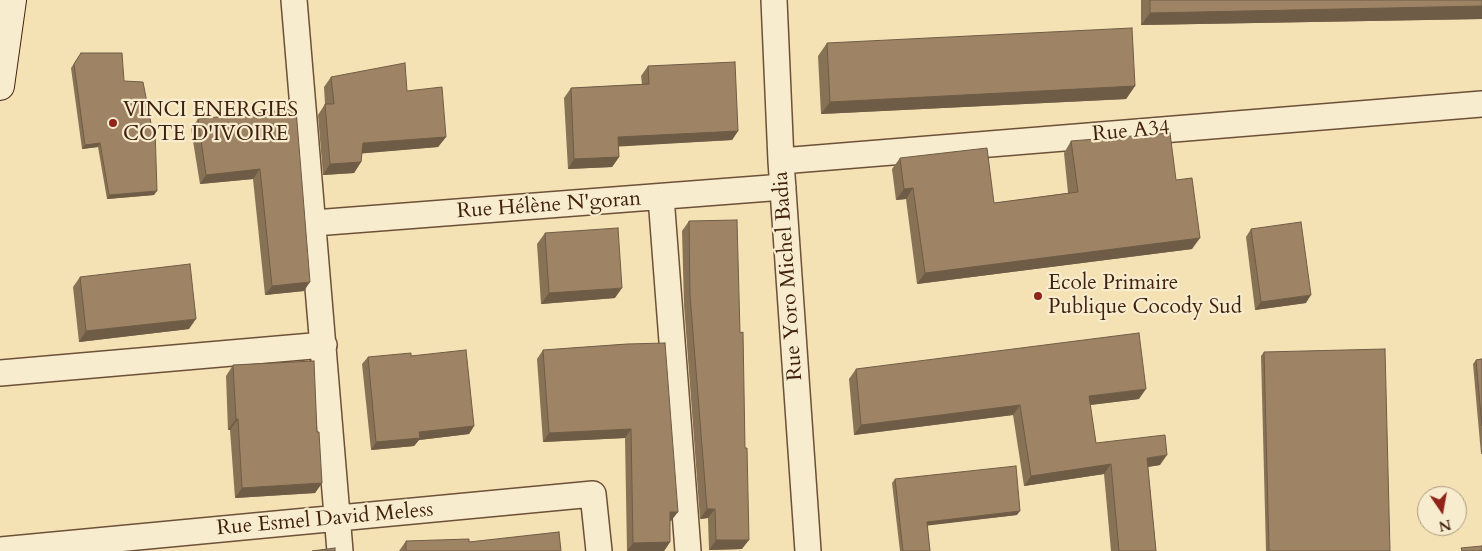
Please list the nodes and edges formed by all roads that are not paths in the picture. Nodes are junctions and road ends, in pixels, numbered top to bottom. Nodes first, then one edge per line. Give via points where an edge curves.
1 (12, 0) edge
2 (294, 0) edge
3 (774, 0) edge
4 (1, 69) edge
5 (1482, 104) edge
6 (781, 161) junction
7 (783, 187) junction
8 (661, 197) junction
9 (314, 223) junction
10 (324, 345) junction
11 (0, 372) edge
12 (338, 519) junction
13 (0, 550) edge
14 (340, 551) edge
15 (599, 551) edge
16 (688, 551) edge
17 (808, 551) edge

1 - 4 street
2 - 9 street
3 - 6 street, Rue Yoro Michel Badia
5 - 6 street, Rue A34
6 - 7 street, Rue Yoro Michel Badia
7 - 8 street, Rue Hélène N'goran
7 - 17 street, Rue Yoro Michel Badia
8 - 9 street, Rue Hélène N'goran
8 - 16 street
9 - 10 street
10 - 11 street
10 - 12 street
12 - 13 street, Rue Esmel David Meless
12 - 14 street
12 - 15 street, Rue Esmel David Meless via 593,494

